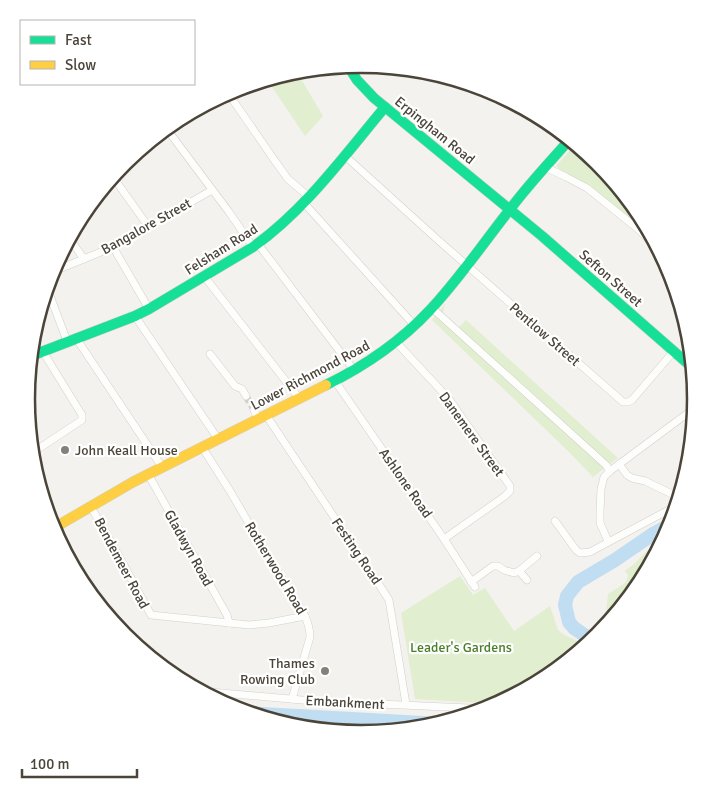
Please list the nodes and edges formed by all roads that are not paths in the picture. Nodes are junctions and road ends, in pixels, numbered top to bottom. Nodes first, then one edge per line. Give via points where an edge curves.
1 (353, 73) edge
2 (233, 100) edge
3 (385, 107) junction
4 (171, 134) edge
5 (565, 144) edge
6 (344, 155) junction
7 (546, 167) junction
8 (117, 183) edge
9 (212, 190) junction
10 (307, 200) junction
11 (510, 210) junction
12 (148, 226) junction
13 (644, 235) edge
14 (74, 245) edge
15 (255, 246) junction
16 (114, 247) junction
17 (84, 259) junction
18 (467, 266) junction
19 (63, 267) edge
20 (204, 276) junction
21 (51, 297) edge
22 (432, 308) junction
23 (149, 309) junction
24 (134, 316) junction
25 (415, 326) junction
26 (72, 340) junction
27 (396, 342) junction
28 (43, 351) junction
29 (674, 351) junction
30 (39, 353) edge
31 (210, 354) dead end
32 (685, 361) edge
33 (354, 370) junction
34 (334, 381) junction
35 (246, 396) tunnel mouth
36 (299, 398) junction
37 (687, 413) edge
38 (259, 415) junction
39 (218, 439) junction
40 (202, 447) junction
41 (39, 448) edge
42 (619, 464) junction
43 (162, 468) junction
44 (610, 471) junction
45 (148, 474) junction
46 (674, 495) edge
47 (90, 506) junction
48 (669, 510) edge
49 (555, 521) dead end
50 (60, 524) edge
51 (444, 539) junction
52 (608, 542) junction
53 (537, 556) dead end
54 (520, 571) junction
55 (527, 580) dead end
56 (305, 616) junction
57 (229, 623) junction
58 (219, 693) edge
59 (292, 699) junction
60 (406, 704) junction
61 (469, 708) edge

1 - 3 street, Erpingham Road
2 - 10 street via 288,179
3 - 6 street, Felsham Road
3 - 11 street, Erpingham Road
4 - 9 street
5 - 7 street, Lower Richmond Road
6 - 10 street, Felsham Road
6 - 18 street, Pentlow Street
7 - 11 street, Lower Richmond Road
7 - 13 street via 587,188
8 - 12 street
9 - 12 street, Bangalore Street
9 - 15 street
10 - 15 street, Felsham Road
10 - 25 street
11 - 18 street, Lower Richmond Road
11 - 29 street, Sefton Street
12 - 16 street, Bangalore Street
14 - 17 street
15 - 20 street, Felsham Road
15 - 33 street
16 - 17 street, Bangalore Street
16 - 23 street
17 - 19 street, Bangalore Street
18 - 22 street, Lower Richmond Road
18 - 29 street, Pentlow Street via 623,402 632,400
20 - 23 street, Felsham Road
20 - 36 street
21 - 26 street
22 - 25 street, Lower Richmond Road
22 - 44 street
23 - 24 street, Felsham Road
24 - 26 street, Felsham Road
24 - 39 street
25 - 27 street, Lower Richmond Road
26 - 28 street, Felsham Road
26 - 43 street via 80,344
27 - 33 street, Lower Richmond Road
27 - 51 street, Danemere Street via 449,399 510,486 505,496
28 - 30 street, Felsham Road
28 - 41 street via 82,420
29 - 32 street, Sefton Street
31 - 35 street
33 - 34 street, Lower Richmond Road
34 - 36 street, Lower Richmond Road
34 - 51 street, Ashlone Road
36 - 38 street, Lower Richmond Road
37 - 42 street
38 - 39 street, Lower Richmond Road
38 - 60 street, Festing Road via 389,600
39 - 40 street, Lower Richmond Road
40 - 43 street, Lower Richmond Road
40 - 56 street, Rotherwood Road
42 - 44 street
42 - 46 street via 632,478
43 - 45 street, Lower Richmond Road
44 - 52 street via 604,477 601,489 600,512 600,523
45 - 47 street, Lower Richmond Road
45 - 57 street, Gladwyn Road
47 - 50 street, Lower Richmond Road
47 - 57 street, Bendemeer Road via 151,615
48 - 52 street
49 - 52 street via 580,553 590,552
51 - 54 street, Ashlone Road via 473,585 493,566 514,573
53 - 54 street
54 - 55 street
56 - 57 street, Bendemeer Road via 250,625
56 - 59 street, Rotherwood Road via 310,637
58 - 59 street, Embankment
59 - 60 street, Embankment
60 - 61 street, Embankment

